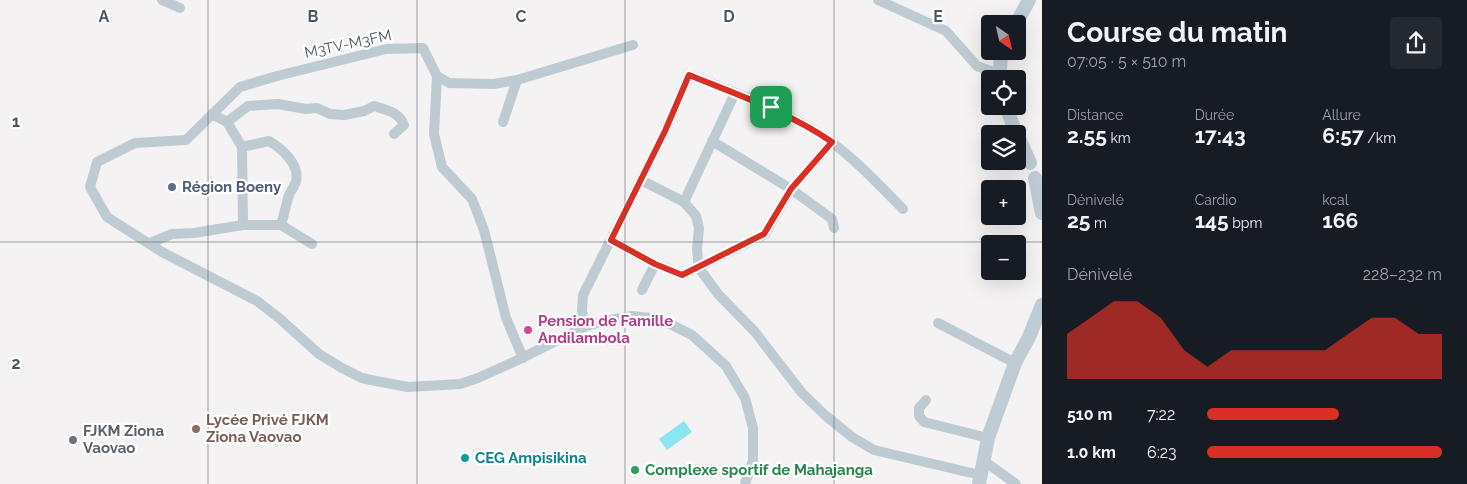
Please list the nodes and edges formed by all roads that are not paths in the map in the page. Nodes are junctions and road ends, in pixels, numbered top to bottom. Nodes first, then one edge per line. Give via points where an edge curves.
1 (162, 0) edge
2 (878, 0) edge
3 (1028, 0) edge
4 (180, 8) dead end
5 (1020, 15) edge
6 (634, 45) dead end
7 (986, 70) edge
8 (437, 76) junction
9 (517, 80) junction
10 (735, 93) junction
11 (212, 114) junction
12 (227, 122) junction
13 (503, 122) dead end
14 (394, 134) dead end
15 (712, 141) junction
16 (832, 142) junction
17 (242, 148) junction
18 (1026, 149) edge
19 (1036, 164) edge
20 (1038, 176) edge
21 (641, 180) junction
22 (791, 189) junction
23 (684, 202) junction
24 (903, 209) dead end
25 (1042, 213) edge
26 (243, 225) junction
27 (281, 225) junction
28 (834, 228) dead end
29 (611, 240) junction
30 (150, 242) junction
31 (312, 244) dead end
32 (655, 264) junction
33 (699, 268) junction
34 (642, 290) dead end
35 (1042, 305) edge
36 (938, 323) dead end
37 (584, 327) junction
38 (523, 358) junction
39 (1015, 363) junction
40 (926, 400) dead end
41 (988, 438) junction
42 (984, 461) junction
43 (980, 480) edge
44 (745, 484) edge
45 (1016, 484) edge

1 - 4 street
2 - 7 street via 946,31 977,66
3 - 5 main road
6 - 9 street
8 - 9 street via 449,84 494,84
8 - 11 street, M3TV-M3FM via 423,48 386,49 240,87
8 - 38 street via 434,134 442,167 472,199 484,230 506,318
9 - 13 street
10 - 15 street
10 - 16 street via 771,107
10 - 21 street via 689,75
11 - 12 street
11 - 30 street, M3TV-M3FM via 186,140 134,143 97,162 90,187 107,217
12 - 14 street via 248,106 278,104 344,115 374,106 401,118 404,125
12 - 17 street
15 - 22 street
15 - 23 street
16 - 22 street
16 - 24 street
17 - 26 street
17 - 27 street via 269,141 279,147 294,167 297,180
18 - 19 main road
19 - 20 main road via 1027,167 1027,172 1030,176
20 - 25 main road
21 - 23 street
21 - 29 street
22 - 28 street via 832,219
22 - 33 street via 764,234
23 - 33 street via 696,216
26 - 27 street
26 - 30 street via 172,234
27 - 31 street
29 - 32 street
29 - 37 street via 583,295
30 - 38 street via 162,252 257,301 319,354 362,378 408,386 460,384
32 - 33 street via 682,275
32 - 34 street
33 - 43 street via 718,294 755,332 802,393 852,437 874,450
35 - 39 main road
36 - 39 street
37 - 38 street
37 - 44 street via 632,316 660,319 692,335 726,366 745,398 753,428 753,460
39 - 41 main road
40 - 41 street via 919,408 919,416 924,422
41 - 42 main road
42 - 43 main road
42 - 45 street

